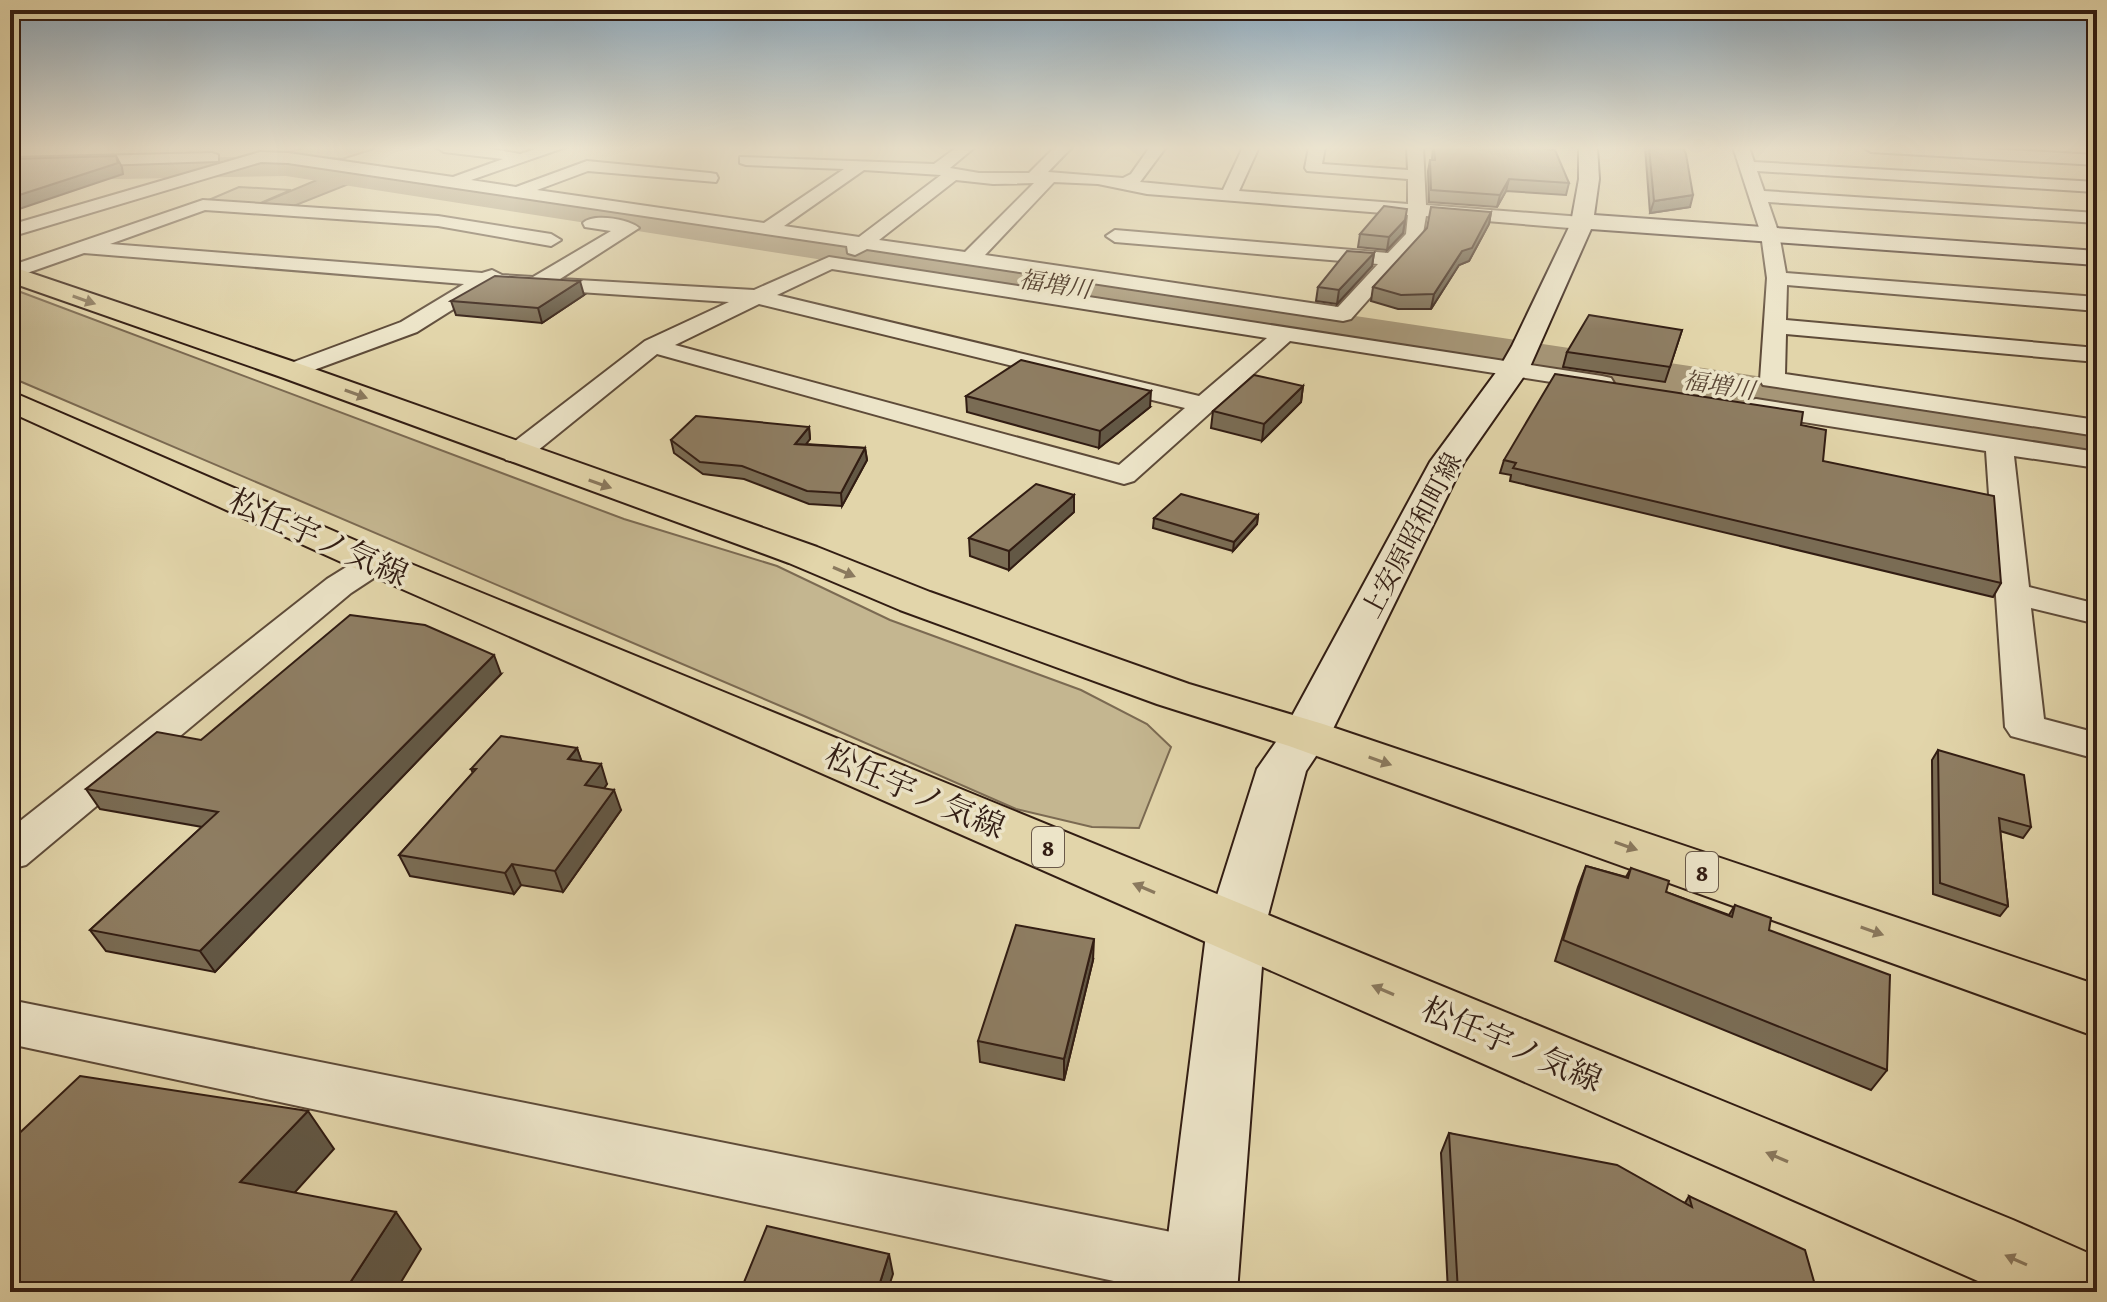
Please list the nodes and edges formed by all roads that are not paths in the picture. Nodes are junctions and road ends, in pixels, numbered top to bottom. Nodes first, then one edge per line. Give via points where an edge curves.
1 (88, 208) edge
2 (195, 208) edge
3 (244, 208) edge
4 (629, 208) edge
5 (649, 208) edge
6 (796, 208) edge
7 (904, 208) edge
8 (1016, 208) edge
9 (1134, 208) edge
10 (1305, 208) edge
11 (1390, 208) edge
12 (1584, 208) edge
13 (1761, 208) edge
14 (1939, 208) edge
15 (644, 210) junction
16 (1417, 210) junction
17 (77, 211) junction
18 (172, 216) junction
19 (2097, 218) edge
20 (1582, 223) junction
21 (767, 229) junction
22 (10, 231) edge
23 (1770, 234) junction
24 (1115, 236) junction
25 (551, 240) junction
26 (861, 246) junction
27 (86, 248) junction
28 (1293, 251) junction
29 (2097, 258) edge
30 (970, 259) junction
31 (1393, 259) junction
32 (833, 261) junction
33 (10, 274) edge
34 (1086, 276) junction
35 (488, 278) junction
36 (1777, 278) junction
37 (537, 284) junction
38 (757, 297) junction
39 (2097, 304) edge
40 (1775, 326) junction
41 (1285, 334) junction
42 (653, 346) junction
43 (2097, 355) edge
44 (1518, 360) junction
45 (292, 371) junction
46 (1623, 386) edge
47 (10, 400) edge
48 (1733, 403) edge
49 (1203, 405) junction
50 (2097, 428) edge
51 (1999, 445) junction
52 (516, 454) junction
53 (2097, 460) edge
54 (375, 563) junction
55 (2015, 594) junction
56 (2097, 614) edge
57 (1306, 735) junction
58 (2097, 746) edge
59 (10, 853) edge
60 (1236, 927) junction
61 (2097, 1011) edge
62 (10, 1022) edge
63 (1200, 1280) edge
64 (2087, 1292) edge

1 - 17 street
2 - 18 street
3 - 25 street via 438,221
4 - 15 street
5 - 15 street
6 - 21 street
7 - 26 street
8 - 30 street
9 - 24 street
10 - 28 street
11 - 16 street
12 - 20 main road, 上安原昭和町線
13 - 23 street
14 - 19 street
15 - 21 street
16 - 20 street
16 - 31 street via 1415,235
17 - 18 street
17 - 22 street
18 - 27 street
20 - 23 main road
20 - 44 main road, 上安原昭和町線
21 - 26 street
23 - 29 main road
23 - 36 street
24 - 28 street
24 - 34 street
25 - 35 street
25 - 37 street via 581,222 630,228
26 - 30 street
26 - 32 street
27 - 33 street
27 - 35 street
28 - 31 street
30 - 34 street
31 - 34 street via 1343,314
32 - 38 street
32 - 41 street
33 -> 45 main road, 8
35 - 37 street
35 - 45 street via 409,327
36 - 39 street
36 - 40 street
37 - 38 street
38 - 42 street
38 - 49 street
40 - 43 street
40 - 50 street via 1772,380
41 - 44 street
41 - 49 street
42 - 49 street via 1124,475
42 - 52 street
44 - 46 street
44 - 57 main road, 上安原昭和町線 via 1447,462
45 -> 52 main road, 8
47 - 54 main road, 松任宇ノ気線 / 8
48 - 51 street
51 - 53 street
51 - 55 street
52 -> 57 main road, 8 via 1158,689
54 - 59 street via 339,586
60 -> 54 main road, 松任宇ノ気線 / 8
55 - 56 street
55 - 58 street via 2025,727
57 - 60 main road, 上安原昭和町線 via 1282,769
57 -> 61 main road, 8
60 - 63 main road, 上安原昭和町線
64 -> 60 main road, 松任宇ノ気線 / 8
62 - 63 street

